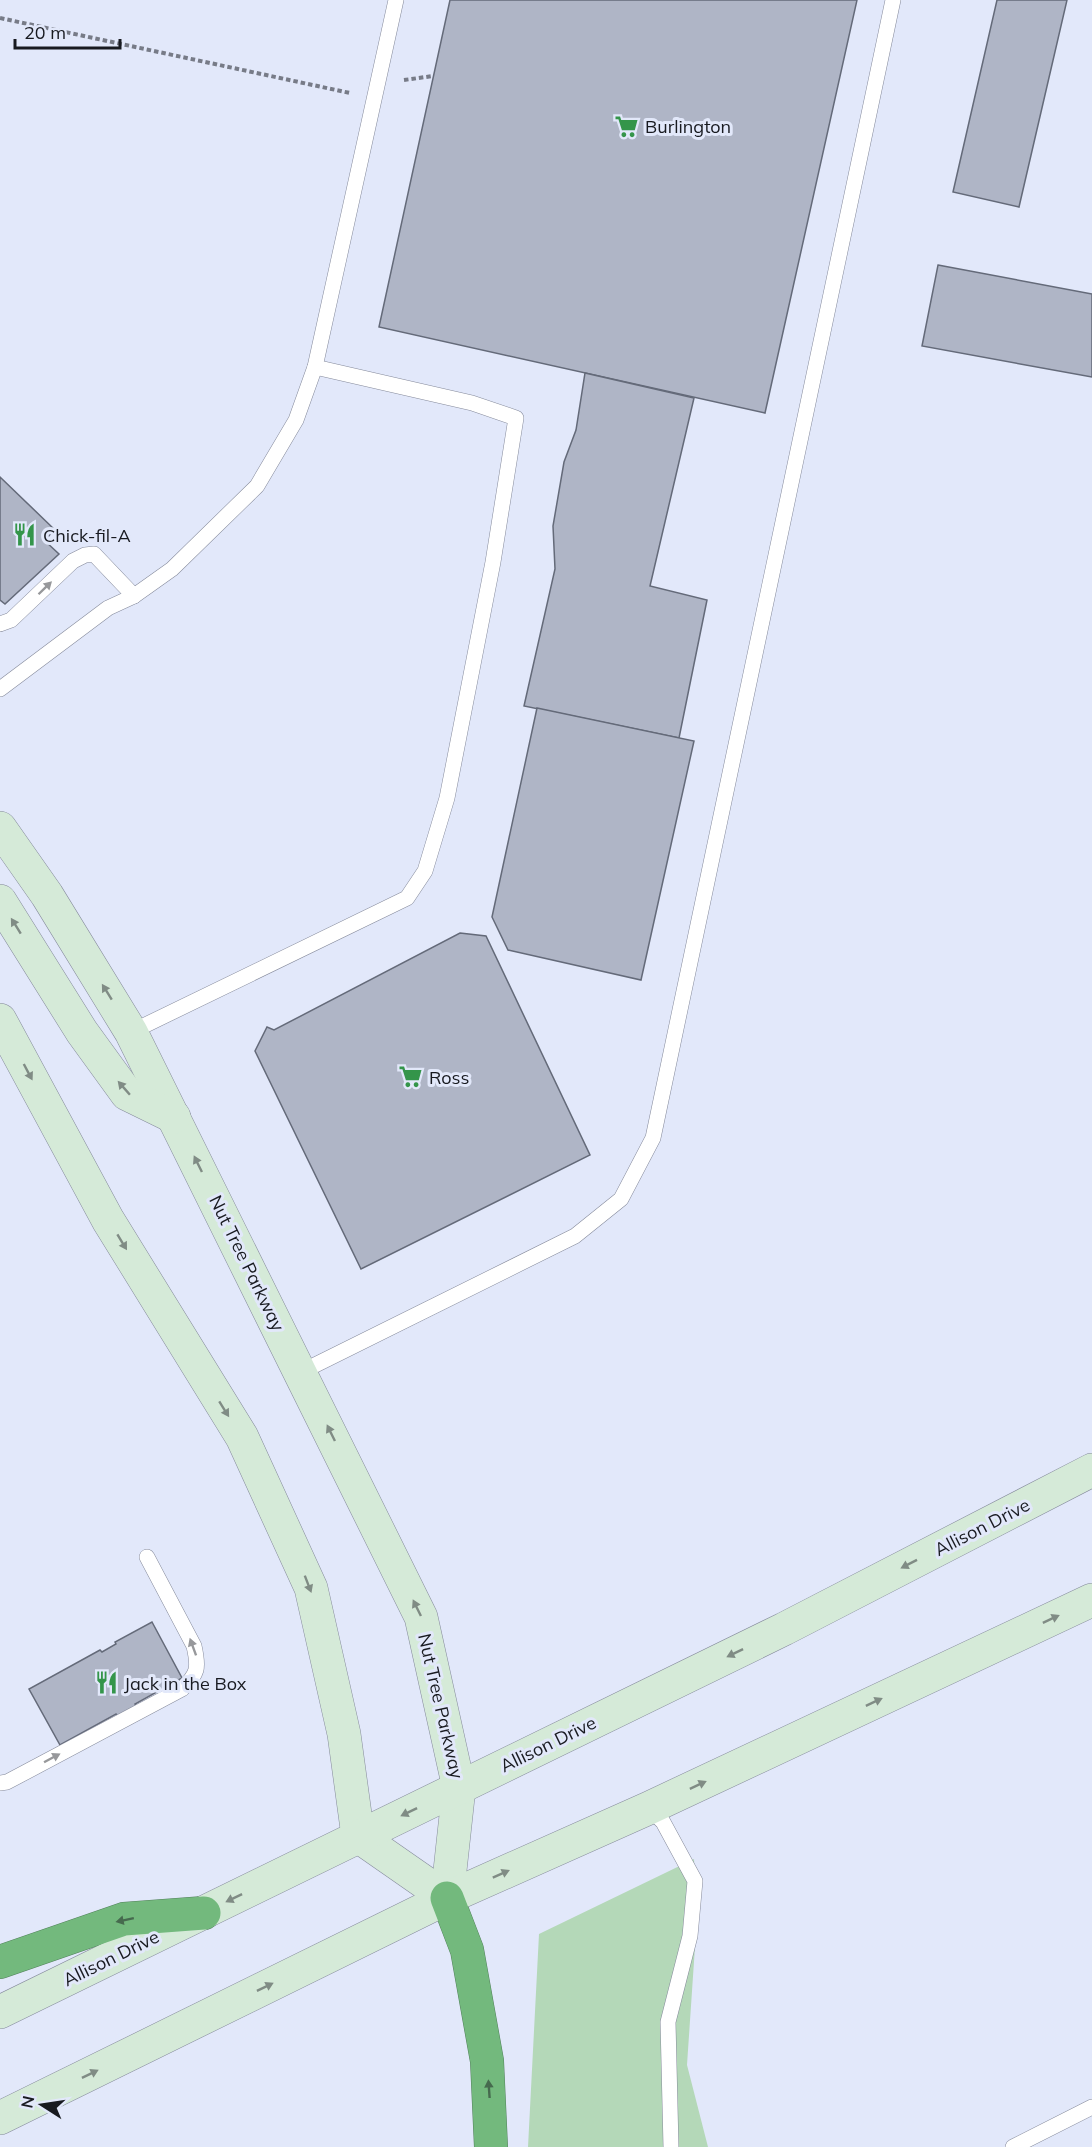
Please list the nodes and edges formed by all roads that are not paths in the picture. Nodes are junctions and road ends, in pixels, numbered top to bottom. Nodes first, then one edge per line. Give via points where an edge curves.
1 (396, 0) edge
2 (892, 0) edge
3 (315, 367) junction
4 (134, 596) junction
5 (0, 624) edge
6 (0, 689) edge
7 (0, 828) edge
8 (0, 901) edge
9 (0, 1020) edge
10 (131, 1032) junction
11 (174, 1117) junction
12 (301, 1372) junction
13 (1092, 1470) edge
14 (147, 1557) dead end
15 (1092, 1600) edge
16 (0, 1783) edge
17 (459, 1788) junction
18 (649, 1808) junction
19 (358, 1836) junction
20 (447, 1898) junction
21 (204, 1913) junction
22 (0, 1962) edge
23 (0, 2012) edge
24 (1092, 2107) edge
25 (0, 2118) edge
26 (492, 2147) edge
27 (671, 2147) edge
28 (1013, 2147) edge

1 - 3 lane
2 - 12 lane via 653,1138 621,1198 575,1236
3 - 4 lane via 296,420 258,486 172,569
3 - 10 lane via 472,403 516,418 447,798 425,871 407,898
5 -> 4 lane via 11,621 73,561 85,555 94,554
4 - 6 lane via 108,608
10 -> 7 main road, Nut Tree Parkway via 47,895
11 -> 8 main road via 127,1095 82,1032
9 -> 19 main road via 108,1220 242,1437 310,1588 344,1734
10 - 11 main road, Nut Tree Parkway
12 -> 11 main road, Nut Tree Parkway
17 -> 12 main road, Nut Tree Parkway via 422,1617
13 -> 17 main road, Allison Drive via 783,1629
16 -> 14 lane via 182,1689 194,1677 198,1662 194,1646
18 -> 15 main road
17 -> 19 main road, Allison Drive
17 - 20 main road, Nut Tree Parkway
20 -> 18 main road
18 - 27 lane via 663,1822 696,1881 690,1936 669,2022
19 - 20 main road
19 -> 21 main road, Allison Drive
25 -> 20 main road
26 -> 20 highway via 487,2061 466,1950
21 -> 22 highway via 124,1919
21 - 23 main road, Allison Drive
24 - 28 lane

